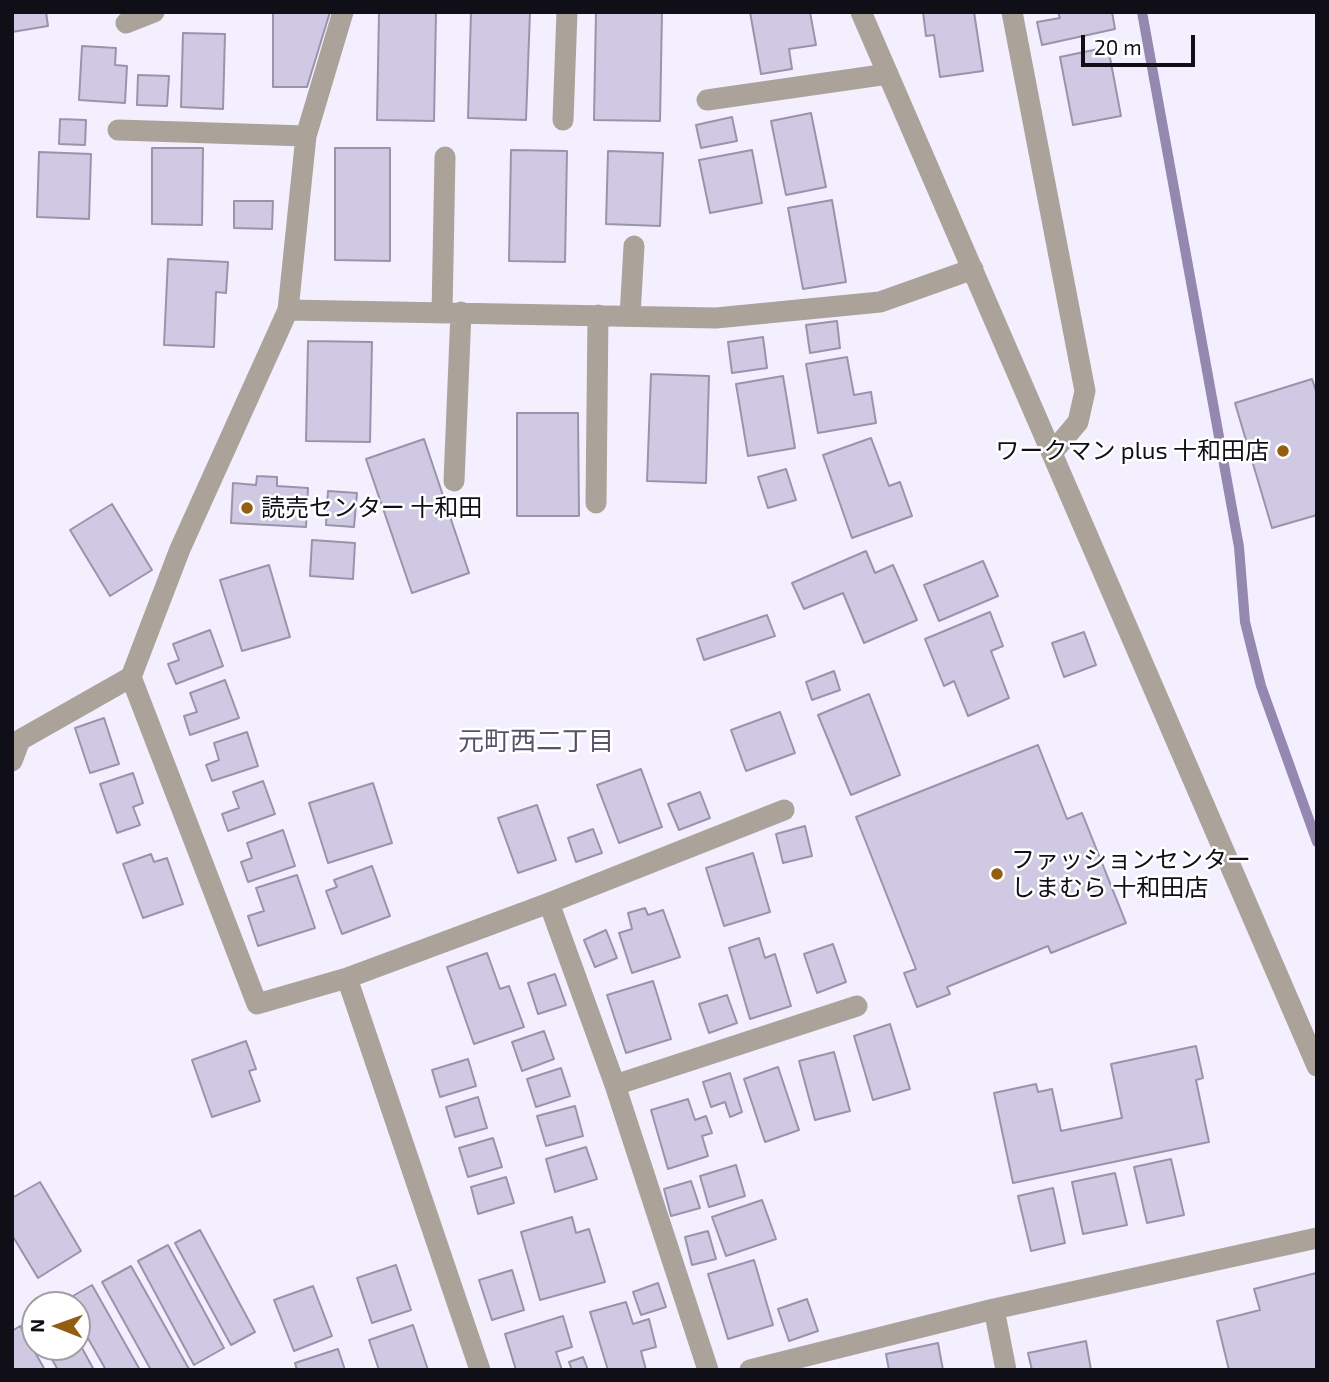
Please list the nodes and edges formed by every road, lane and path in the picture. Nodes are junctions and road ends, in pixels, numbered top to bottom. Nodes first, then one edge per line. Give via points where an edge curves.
1 (153, 12) edge
2 (343, 12) edge
3 (566, 12) edge
4 (861, 12) edge
5 (1012, 12) edge
6 (126, 23) dead end
7 (888, 74) junction
8 (707, 100) dead end
9 (563, 120) dead end
10 (118, 130) dead end
11 (306, 136) junction
12 (445, 156) dead end
13 (634, 246) dead end
14 (973, 269) junction
15 (288, 310) junction
16 (451, 312) junction
17 (598, 315) junction
18 (631, 316) junction
19 (1052, 453) junction
20 (454, 481) dead end
21 (596, 503) dead end
22 (131, 677) junction
23 (12, 761) edge
24 (784, 810) dead end
25 (549, 904) junction
26 (347, 978) junction
27 (858, 1006) dead end
28 (1317, 1066) edge
29 (615, 1085) junction
30 (1317, 1238) edge
31 (994, 1309) junction
32 (480, 1370) edge
33 (708, 1370) edge
34 (750, 1370) edge
35 (1006, 1370) edge

1 - 6 street
2 - 11 street
3 - 9 street
4 - 7 street
5 - 19 street via 1085,391 1078,422
7 - 8 street
7 - 14 street
10 - 11 street
11 - 15 street
12 - 16 street
13 - 18 street
14 - 18 street via 880,302 716,318
14 - 19 street
15 - 16 street
15 - 22 street via 180,549
16 - 17 street
16 - 20 street
17 - 18 street
17 - 21 street
19 - 28 street
22 - 23 street via 20,740
22 - 26 street via 257,1004
24 - 25 street
25 - 26 street
25 - 29 street
26 - 32 street
27 - 29 street
29 - 33 street
30 - 31 street
31 - 34 street
31 - 35 street

